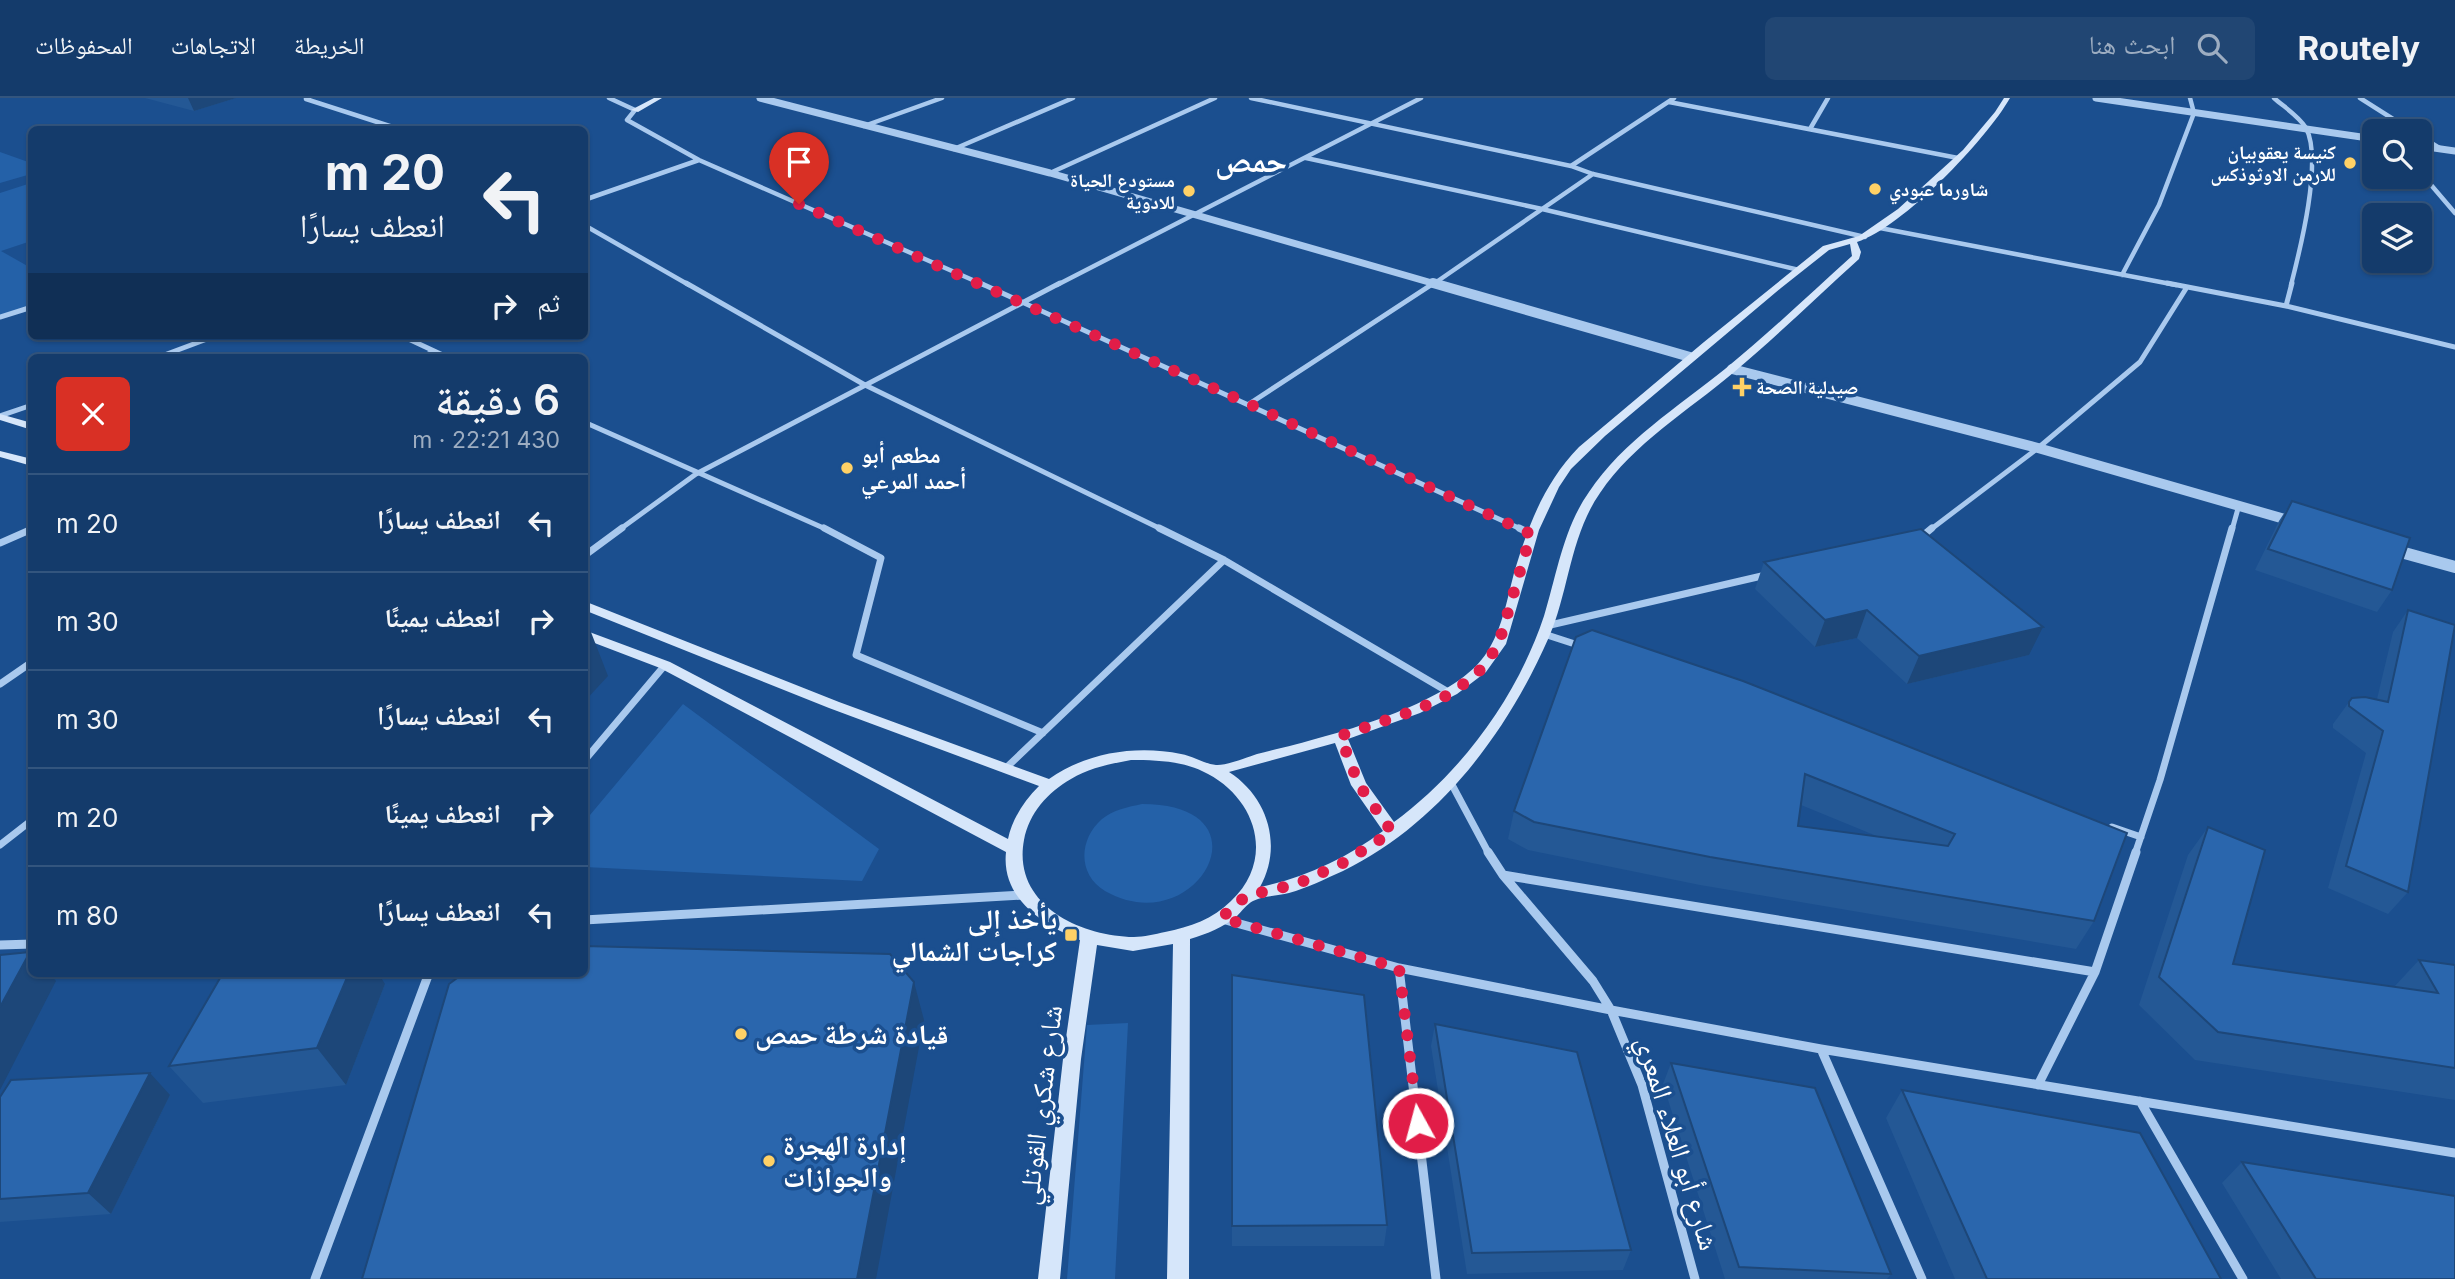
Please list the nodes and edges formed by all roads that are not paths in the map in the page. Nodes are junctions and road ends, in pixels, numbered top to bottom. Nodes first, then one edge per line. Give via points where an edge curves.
1 (309, 98) edge
2 (609, 98) edge
3 (659, 98) edge
4 (760, 98) edge
5 (942, 98) edge
6 (1073, 98) edge
7 (1215, 98) edge
8 (1251, 98) edge
9 (1421, 98) edge
10 (1674, 98) edge
11 (1828, 98) edge
12 (2007, 98) edge
13 (2096, 98) edge
14 (2190, 98) edge
15 (2274, 98) edge
16 (2360, 98) edge
17 (1669, 102) junction
18 (635, 110) junction
19 (2194, 113) junction
20 (2393, 119) edge
21 (1374, 124) junction
22 (390, 126) edge
23 (864, 126) junction
24 (1810, 129) junction
25 (2307, 129) junction
26 (2362, 137) edge
27 (2432, 144) edge
28 (2432, 148) edge
29 (954, 149) junction
30 (2440, 149) junction
31 (2455, 152) edge
32 (1306, 158) junction
33 (1958, 158) junction
34 (699, 160) junction
35 (1571, 166) junction
36 (1050, 173) junction
37 (1593, 174) junction
38 (2432, 186) edge
39 (588, 199) edge
40 (1542, 209) junction
41 (2455, 214) edge
42 (1194, 215) junction
43 (588, 227) edge
44 (1880, 228) junction
45 (1859, 239) junction
46 (1799, 270) junction
47 (2122, 275) junction
48 (1433, 284) junction
49 (2187, 287) junction
50 (1023, 302) junction
51 (2286, 306) junction
52 (28, 308) edge
53 (0, 317) edge
54 (2455, 337) edge
55 (204, 340) edge
56 (410, 340) edge
57 (2453, 346) edge
58 (435, 351) junction
59 (167, 354) edge
60 (429, 354) edge
61 (441, 354) edge
62 (1690, 357) junction
63 (1732, 369) junction
64 (865, 385) junction
65 (1249, 404) junction
66 (28, 406) edge
67 (0, 417) edge
68 (588, 424) edge
69 (28, 426) edge
70 (2038, 448) junction
71 (0, 454) edge
72 (28, 462) edge
73 (696, 474) junction
74 (2239, 505) junction
75 (2302, 524) edge
76 (28, 531) edge
77 (1531, 534) junction
78 (1918, 540) edge
79 (0, 543) edge
80 (2379, 545) edge
81 (588, 553) edge
82 (1224, 560) junction
83 (2455, 567) edge
84 (1772, 574) edge
85 (588, 607) edge
86 (1545, 630) junction
87 (588, 636) edge
88 (1596, 652) edge
89 (28, 665) edge
90 (665, 665) junction
91 (0, 684) edge
92 (1450, 694) junction
93 (1043, 733) junction
94 (1340, 736) junction
95 (588, 756) edge
96 (1007, 767) junction
97 (1215, 771) junction
98 (1450, 781) junction
99 (1051, 785) junction
100 (28, 823) edge
101 (2102, 824) edge
102 (1392, 832) junction
103 (2141, 837) junction
104 (0, 845) edge
105 (1012, 848) junction
106 (1503, 875) junction
107 (1024, 895) junction
108 (1246, 896) junction
109 (1221, 918) junction
110 (588, 920) edge
111 (1182, 936) junction
112 (1089, 938) junction
113 (28, 944) edge
114 (0, 945) edge
115 (1399, 968) junction
116 (2095, 972) junction
117 (428, 977) edge
118 (1611, 1010) junction
119 (1821, 1049) junction
120 (2038, 1085) junction
121 (2140, 1101) junction
122 (2455, 1153) edge
123 (315, 1279) edge
124 (1049, 1279) edge
125 (1178, 1279) edge
126 (1436, 1279) edge
127 (1695, 1279) edge
128 (1922, 1279) edge
129 (2243, 1279) edge

1 - 22 street
2 - 18 street
3 - 18 main road
4 - 23 street
5 - 23 street
6 - 29 street
7 - 36 street
8 - 21 street
9 - 21 street
10 - 17 street
11 - 24 street
12 - 33 main road via 1993,122
13 - 19 street
14 - 19 street
15 - 25 street
16 - 20 street
17 - 24 street
17 - 35 street
18 - 34 street via 627,120
19 - 25 street
19 - 47 street via 2159,205
21 - 32 street
21 - 35 street
23 - 29 street
24 - 33 street
25 - 26 street
25 - 51 street via 2311,152 2304,241
27 - 30 street
28 - 30 street
29 - 36 street
30 - 31 street
32 - 40 street
32 - 42 street
33 - 44 main road
34 - 39 street
34 - 50 street
35 - 37 street
36 - 42 street
37 - 40 street
37 - 45 street
38 - 41 street
40 - 46 street
40 - 48 street
42 - 48 street
42 - 50 street
43 - 64 street
44 - 45 main road
44 - 47 street
45 - 46 main road via 1826,248
45 - 63 main road via 1856,257
46 - 62 main road
47 - 49 street
48 - 62 street
48 - 65 street
49 - 51 street
49 - 70 street via 2140,362
50 - 64 street
50 - 65 street
51 - 57 street
52 - 53 street
54 - 57 street
55 - 59 street
56 - 58 street
58 - 60 street
58 - 61 street
62 - 77 main road via 1569,465 1542,506
63 - 70 street
63 - 86 main road via 1633,450 1592,495 1572,540
64 - 73 street
64 - 82 street
65 - 77 street
66 - 67 street
67 - 69 main road
68 - 73 street
70 - 74 street
70 - 78 street
71 - 72 main road
73 - 81 street
73 - 93 street via 881,558 856,655
74 - 75 street
74 - 103 street
76 - 79 street
77 - 92 main road via 1498,646 1477,674
80 - 83 street
82 - 92 street
82 - 93 street
84 - 86 street
85 - 96 main road via 834,705
86 - 88 street
86 - 98 main road via 1507,706
87 - 90 main road
89 - 91 street
90 - 95 street
90 - 105 main road
92 - 94 main road
93 - 96 street
94 - 97 main road
94 - 102 main road via 1359,785
96 - 99 main road
97 - 99 main road via 1170,757 1131,755 1075,770
97 - 108 main road via 1246,794 1263,826 1264,861
98 - 102 main road via 1427,807
98 - 106 street, شارع أبو العلاء المعري
99 - 105 main road via 1024,813
100 - 104 street
101 - 103 street
102 - 108 main road via 1343,863 1297,884
103 - 116 street
105 - 107 main road via 1013,872
106 - 116 street
106 - 118 street, شارع أبو العلاء المعري via 1593,981
107 - 110 street
107 - 112 main road via 1050,921
108 - 109 main road
109 - 111 main road
109 - 115 street
111 - 112 main road via 1135,944
111 - 125 main road
112 - 124 main road, شارع شكري القوتلي
113 - 114 street
115 - 118 street
115 - 126 street
116 - 120 street
117 - 123 street
118 - 119 street
118 - 127 street, شارع أبو العلاء المعري via 1642,1085
119 - 120 street
119 - 128 street
120 - 121 street
121 - 122 street
121 - 129 street

